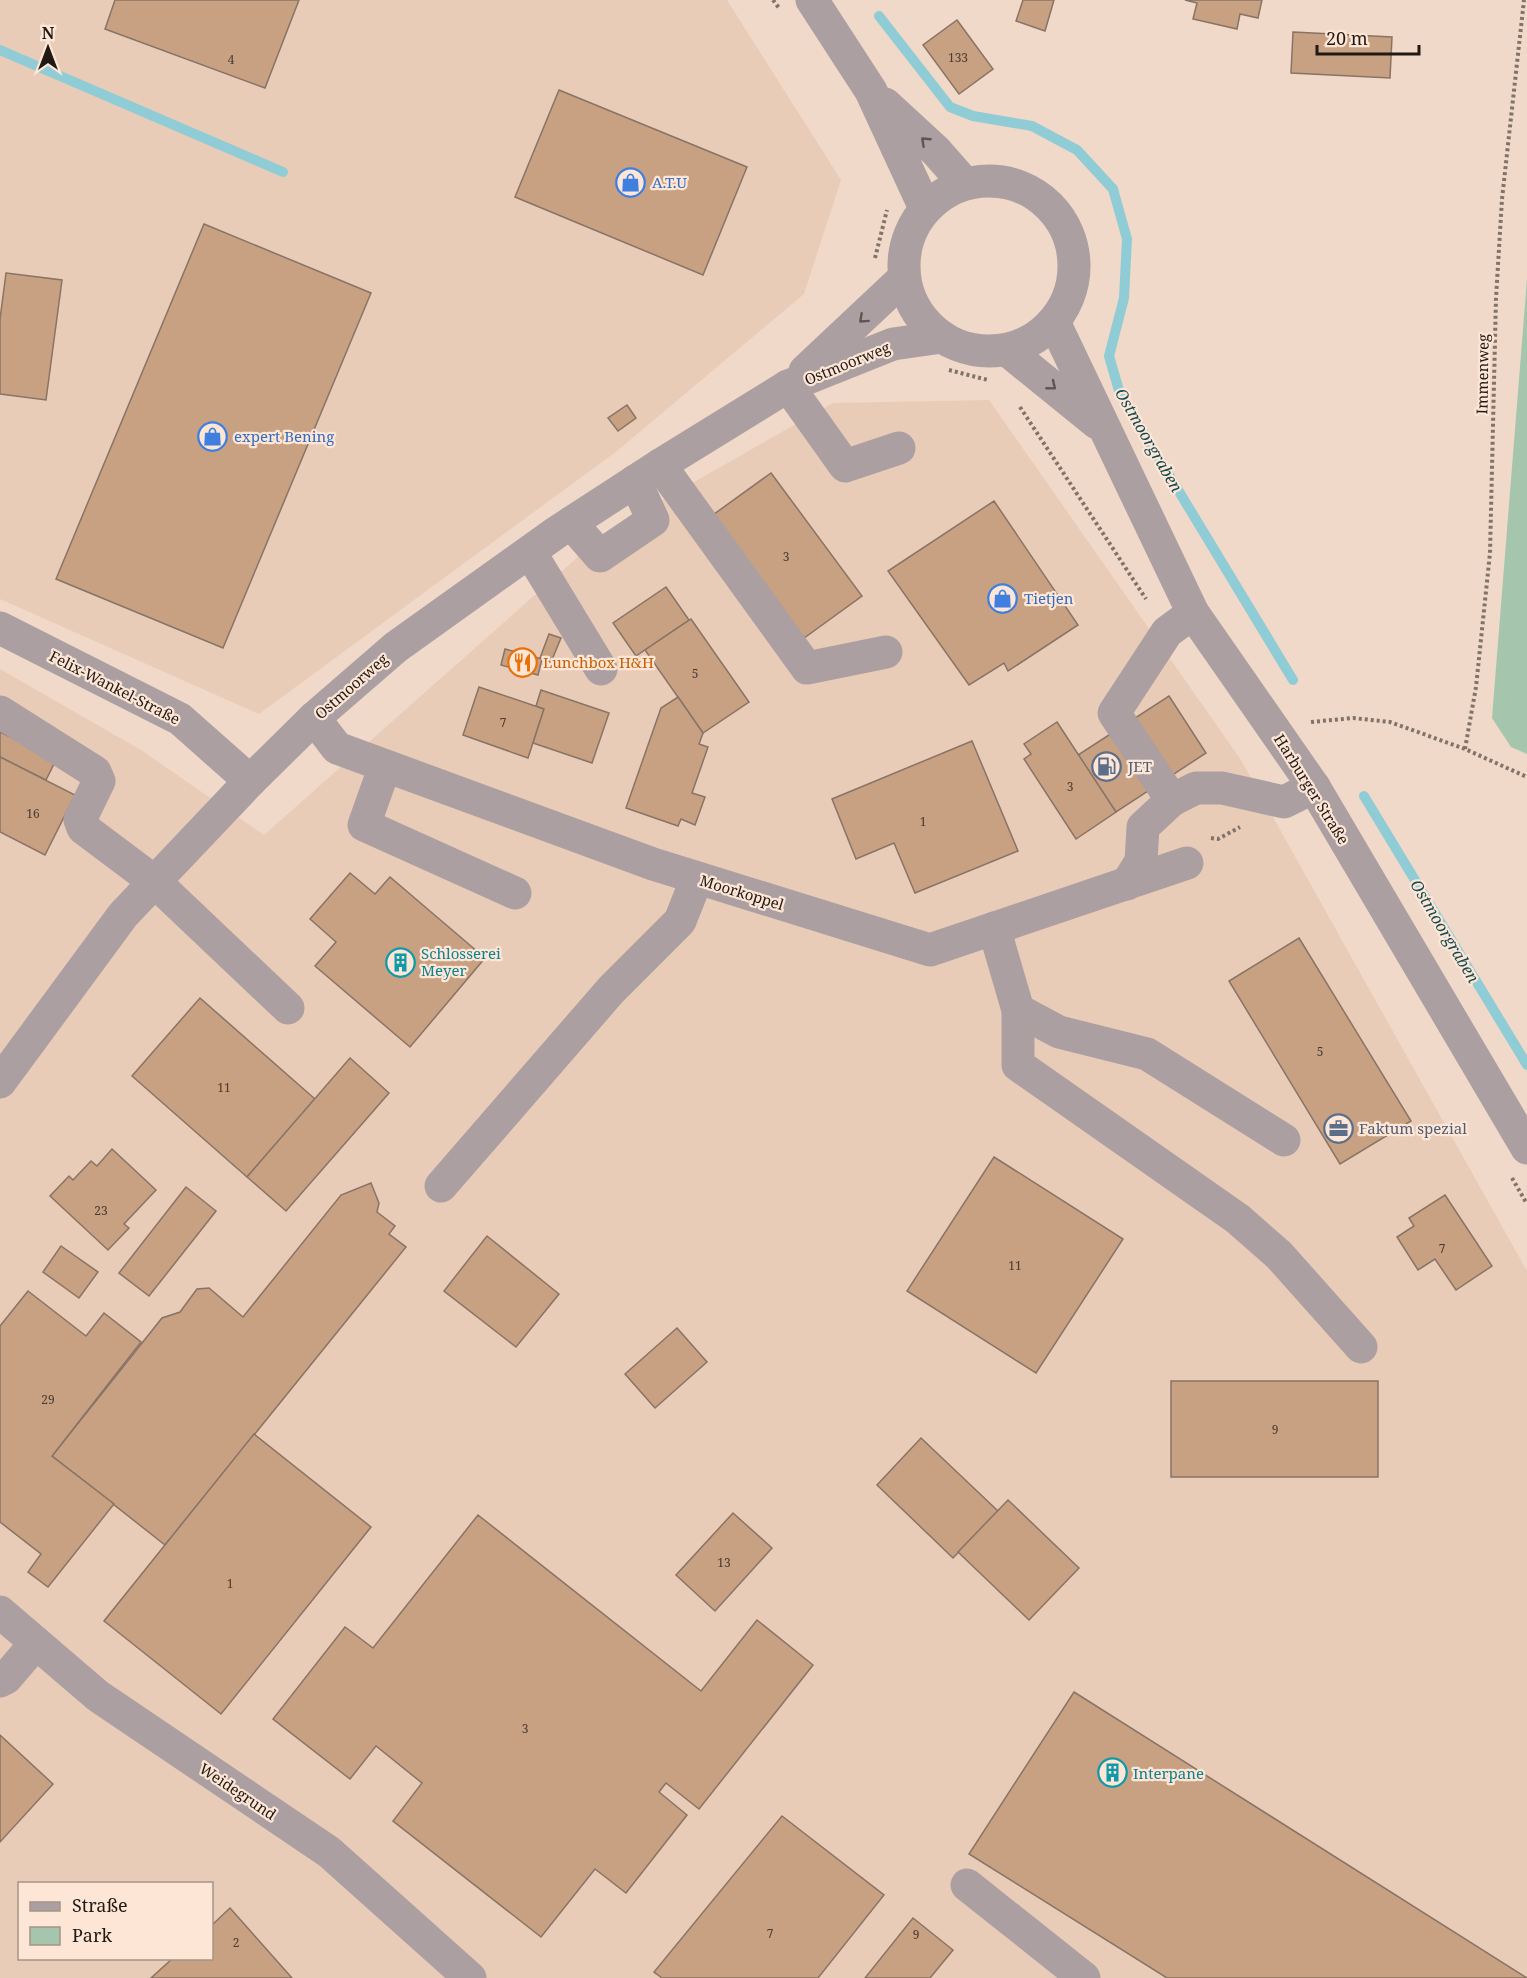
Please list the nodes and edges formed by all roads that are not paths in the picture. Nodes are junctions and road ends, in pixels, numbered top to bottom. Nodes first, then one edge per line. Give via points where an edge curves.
1 (812, 0) edge
2 (871, 91) junction
3 (965, 184) junction
4 (925, 208) junction
5 (904, 278) junction
6 (1054, 322) junction
7 (1007, 350) junction
8 (941, 352) junction
9 (788, 386) junction
10 (1103, 428) junction
11 (899, 448) dead end
12 (647, 473) junction
13 (571, 523) junction
14 (530, 552) junction
15 (1193, 613) junction
16 (0, 628) edge
17 (886, 652) dead end
18 (601, 669) dead end
19 (0, 712) edge
20 (314, 718) junction
21 (385, 766) junction
22 (250, 781) junction
23 (1314, 787) junction
24 (1172, 800) junction
25 (1187, 863) road end
26 (697, 878) junction
27 (154, 882) junction
28 (1126, 884) junction
29 (514, 893) dead end
30 (994, 928) junction
31 (288, 1008) dead end
32 (1017, 1010) junction
33 (0, 1082) edge
34 (1284, 1140) dead end
35 (1518, 1161) edge
36 (441, 1186) dead end
37 (1361, 1347) dead end
38 (0, 1612) edge
39 (36, 1643) junction
40 (0, 1681) edge
41 (967, 1885) dead end
42 (470, 1978) edge
43 (1084, 1978) edge

1 - 2 street
3 -> 2 street
2 - 4 street
3 - 4 street
3 - 6 street via 992,180 1019,186 1043,199 1062,219 1073,244 1075,271 1069,298
4 - 5 street via 913,226 905,251
5 - 8 street via 911,301
5 -> 9 street, Ostmoorweg
6 - 7 street via 1033,339
6 - 10 street, Harburger Straße
7 - 8 street via 962,347
7 -> 10 street, Harburger Straße
8 - 9 street, Ostmoorweg via 893,344
9 - 11 street via 845,466
9 - 12 street, Ostmoorweg
10 - 15 street, Harburger Straße
12 - 13 street, Ostmoorweg
12 - 13 street via 653,520 600,556
12 - 17 street via 807,668
13 - 14 street, Ostmoorweg
14 - 18 street
14 - 20 street, Ostmoorweg via 396,647
15 - 23 street, Harburger Straße
15 - 24 street via 1167,632 1114,713
16 - 22 street, Felix-Wankel-Straße via 180,719
19 - 27 street via 95,772 98,789 81,824
20 - 21 street, Moorkoppel via 338,748
20 - 22 street, Ostmoorweg
21 - 26 street, Moorkoppel
21 - 29 street via 364,825
22 - 27 street, Ostmoorweg
23 - 24 street via 1284,802 1222,788 1196,788
23 - 35 street, Harburger Straße
24 - 28 street via 1143,827 1141,861
25 - 28 street, Moorkoppel
26 - 30 street, Moorkoppel via 930,950
26 - 36 street via 680,921 611,990
27 - 31 street
27 - 33 street, Ostmoorweg via 123,915
28 - 30 street, Moorkoppel
30 - 32 street
32 - 34 street via 1059,1032 1147,1054
32 - 37 street via 1018,1065 1238,1218 1279,1255
38 - 39 street, Weidegrund
39 - 40 street
39 - 42 street, Weidegrund via 98,1696 329,1852
41 - 43 street

